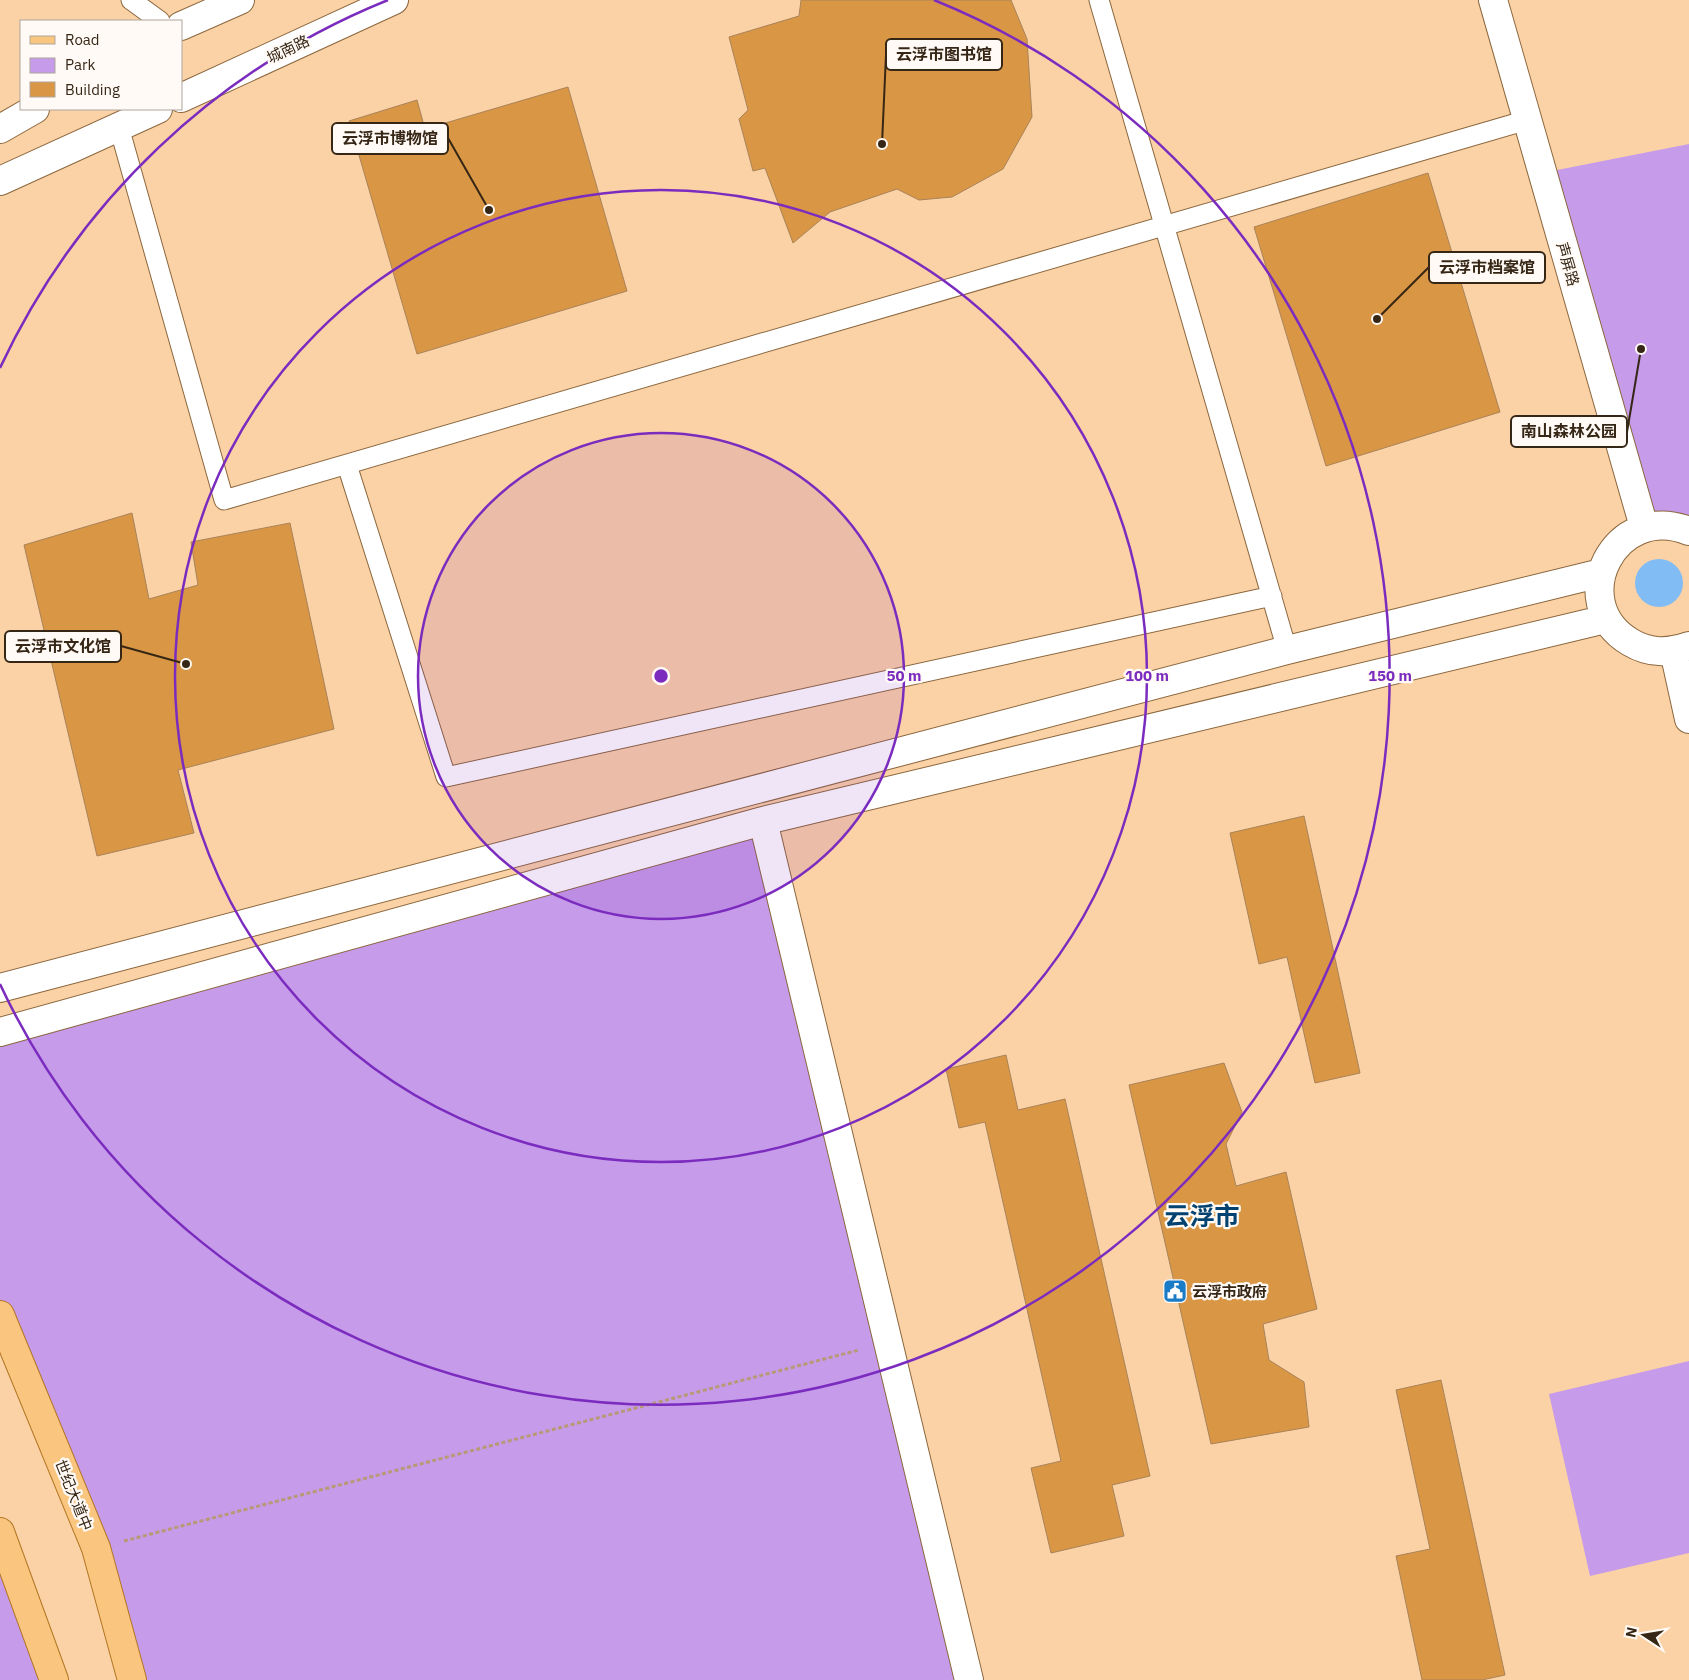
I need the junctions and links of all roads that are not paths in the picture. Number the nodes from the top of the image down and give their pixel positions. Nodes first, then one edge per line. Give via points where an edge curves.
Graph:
1 (131, 0) edge
2 (240, 0) edge
3 (394, 0) edge
4 (1099, 0) edge
5 (1493, 0) edge
6 (159, 20) edge
7 (182, 26) edge
8 (182, 98) edge
9 (33, 110) edge
10 (156, 110) edge
11 (1527, 120) junction
12 (119, 127) junction
13 (0, 129) edge
14 (0, 181) edge
15 (1164, 226) junction
16 (347, 465) junction
17 (1644, 527) junction
18 (1689, 531) edge
19 (1601, 573) junction
20 (1272, 596) junction
21 (1606, 619) junction
22 (1681, 648) edge
23 (1287, 650) junction
24 (1689, 719) edge
25 (763, 821) junction
26 (0, 988) edge
27 (0, 1032) edge
28 (0, 1315) edge
29 (0, 1532) edge
30 (54, 1680) edge
31 (132, 1680) edge
32 (969, 1680) edge

1 - 6 lane
2 - 7 street
3 - 8 street, 城南路
4 - 15 lane
5 - 11 street, 声屏路
9 - 13 street
10 - 12 street
11 - 15 lane
11 - 17 street, 声屏路
12 - 14 street
12 - 16 lane via 224,500
15 - 16 lane
15 - 20 lane
16 - 20 lane via 446,777
17 - 18 street via 1677,526
17 - 19 street via 1624,538 1609,554
19 - 21 street via 1599,595
19 - 23 street
20 - 23 lane
21 - 22 street via 1620,636 1640,648 1662,652
21 - 25 street
22 - 24 street
23 - 26 street
25 - 27 street
25 - 32 street
28 - 31 main road, 世纪大道中 via 96,1548
29 - 30 main road

